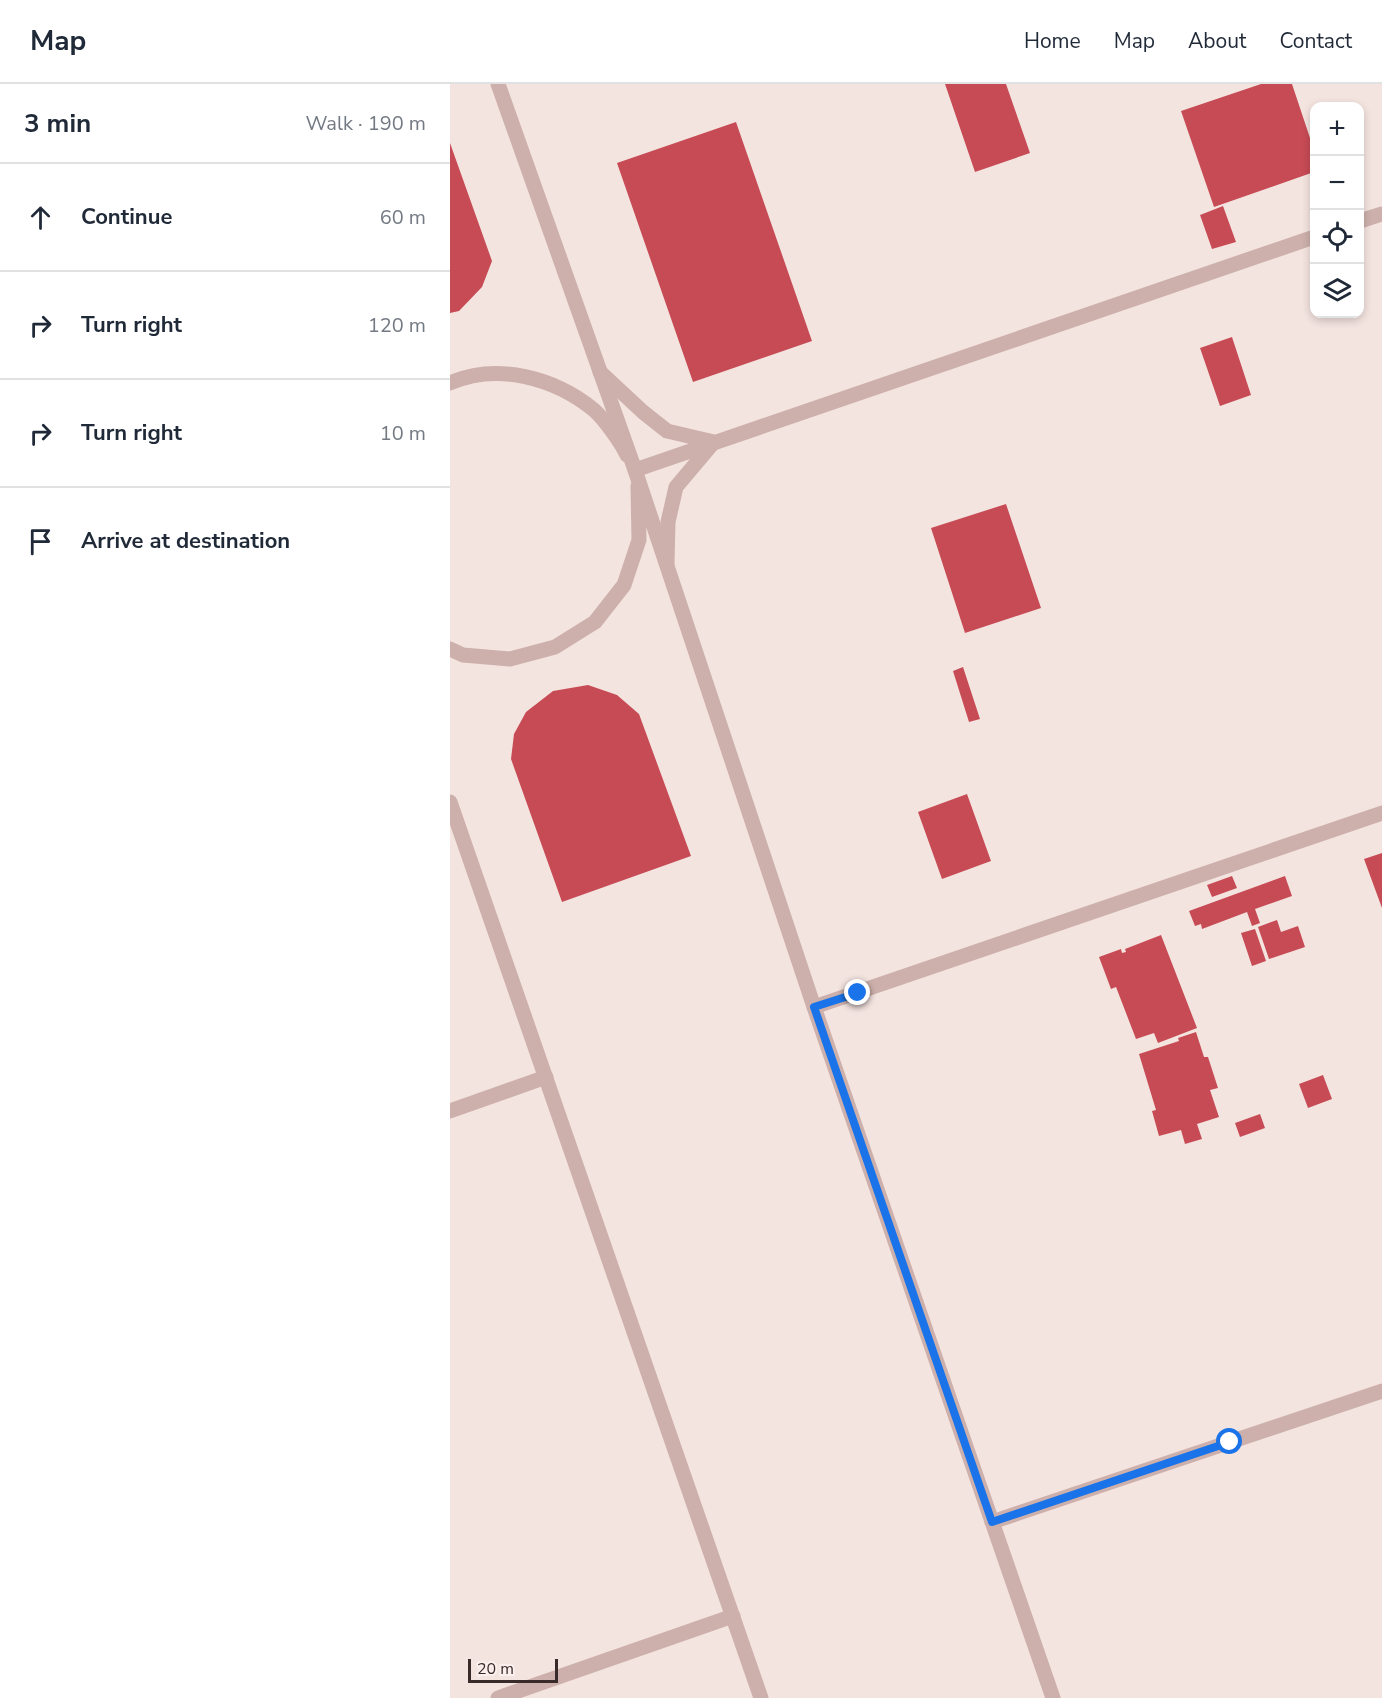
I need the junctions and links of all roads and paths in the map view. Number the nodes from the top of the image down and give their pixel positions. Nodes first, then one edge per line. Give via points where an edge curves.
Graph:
1 (498, 84) edge
2 (1382, 214) edge
3 (1364, 219) edge
4 (1310, 238) edge
5 (600, 372) junction
6 (450, 383) edge
7 (714, 442) junction
8 (635, 470) junction
9 (667, 567) junction
10 (450, 649) edge
11 (450, 802) edge
12 (1382, 813) edge
13 (814, 1007) junction
14 (546, 1077) junction
15 (450, 1111) edge
16 (1382, 1391) edge
17 (992, 1522) junction
18 (733, 1616) junction
19 (498, 1698) edge
20 (761, 1698) edge
21 (1053, 1698) edge

1 - 5 street
2 - 3 street
4 - 7 street
5 - 7 street via 667,430
5 - 8 street
6 - 8 street via 463,377 510,373 555,385 595,411
7 - 8 street
7 - 9 street via 676,487 668,522
8 - 9 street
8 - 10 street via 639,540 624,585 595,622 555,648 510,659 463,655
9 - 13 street
11 - 14 street
12 - 13 street
13 - 17 street
14 - 15 street
14 - 18 street
16 - 17 street
17 - 21 street
18 - 19 street
18 - 20 street

